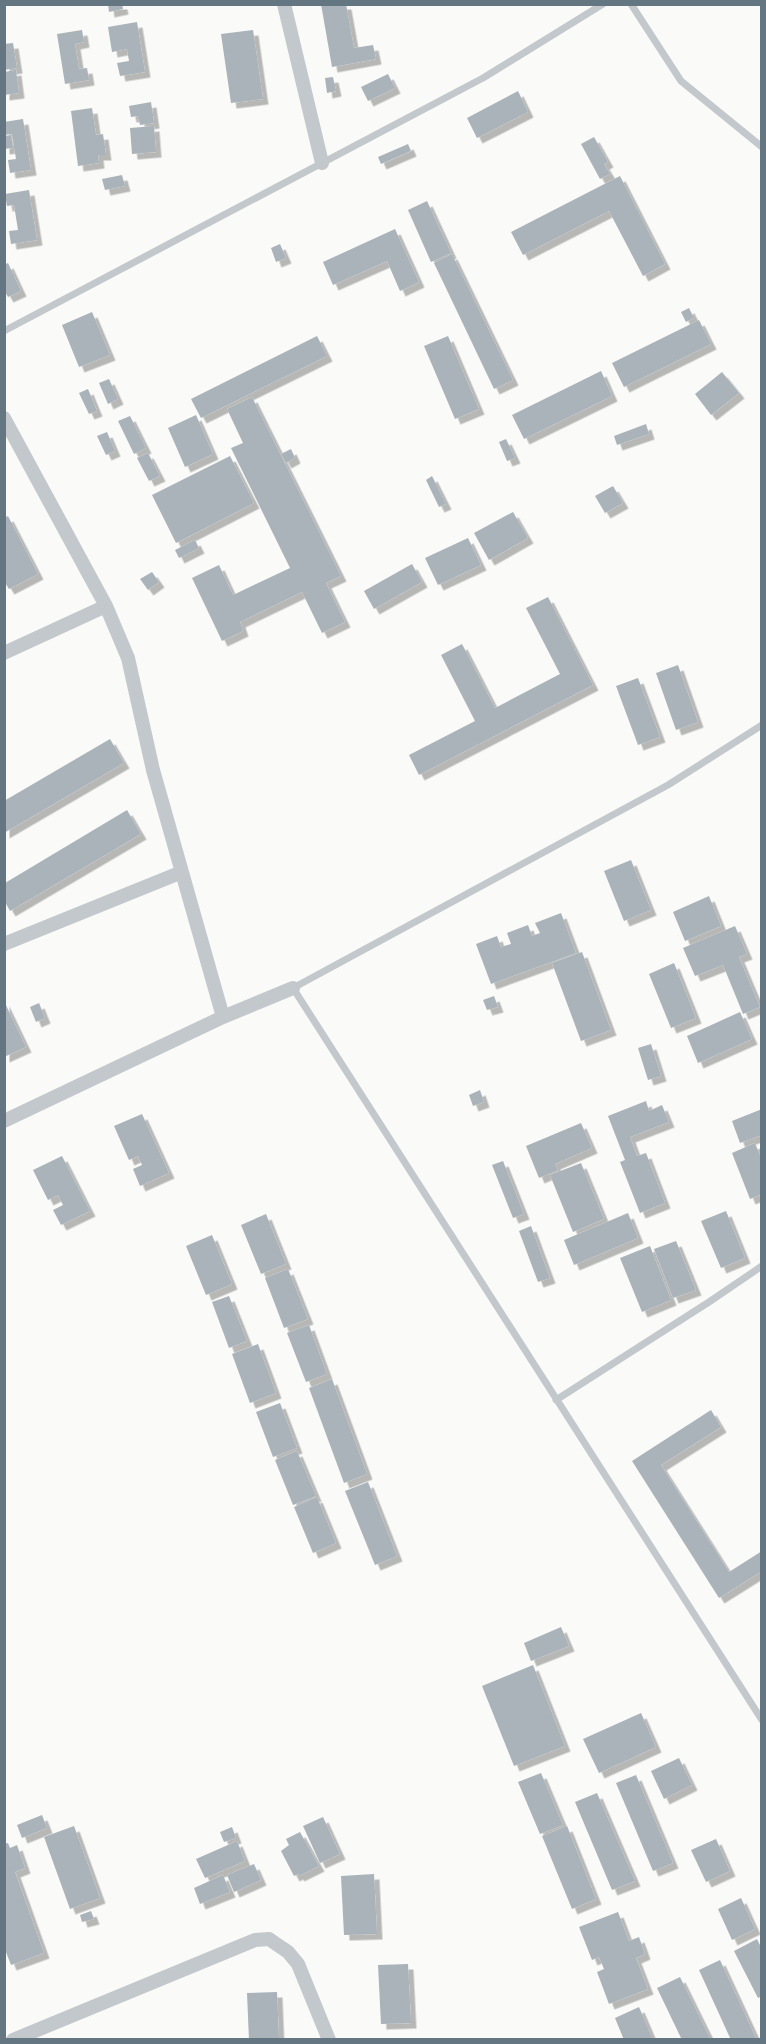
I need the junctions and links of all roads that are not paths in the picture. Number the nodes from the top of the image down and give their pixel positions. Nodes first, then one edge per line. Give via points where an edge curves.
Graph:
1 (284, 4) edge
2 (603, 4) edge
3 (631, 4) edge
4 (762, 147) edge
5 (322, 163) junction
6 (4, 331) edge
7 (4, 418) edge
8 (106, 606) junction
9 (4, 653) edge
10 (762, 725) edge
11 (182, 872) junction
12 (4, 944) edge
13 (293, 988) junction
14 (223, 1017) junction
15 (4, 1121) edge
16 (762, 1266) edge
17 (556, 1400) junction
18 (762, 1720) edge
19 (13, 2040) edge
20 (329, 2040) edge

1 - 5 street
2 - 5 lane via 483,78
3 - 4 lane via 681,81
5 - 6 lane
7 - 8 street
8 - 9 street
8 - 11 street via 128,658 153,770
10 - 13 lane via 668,785
11 - 12 street
11 - 14 street
13 - 14 street
13 - 17 lane
14 - 15 street
16 - 17 lane
17 - 18 lane
19 - 20 street via 255,1940 269,1939 298,1964

